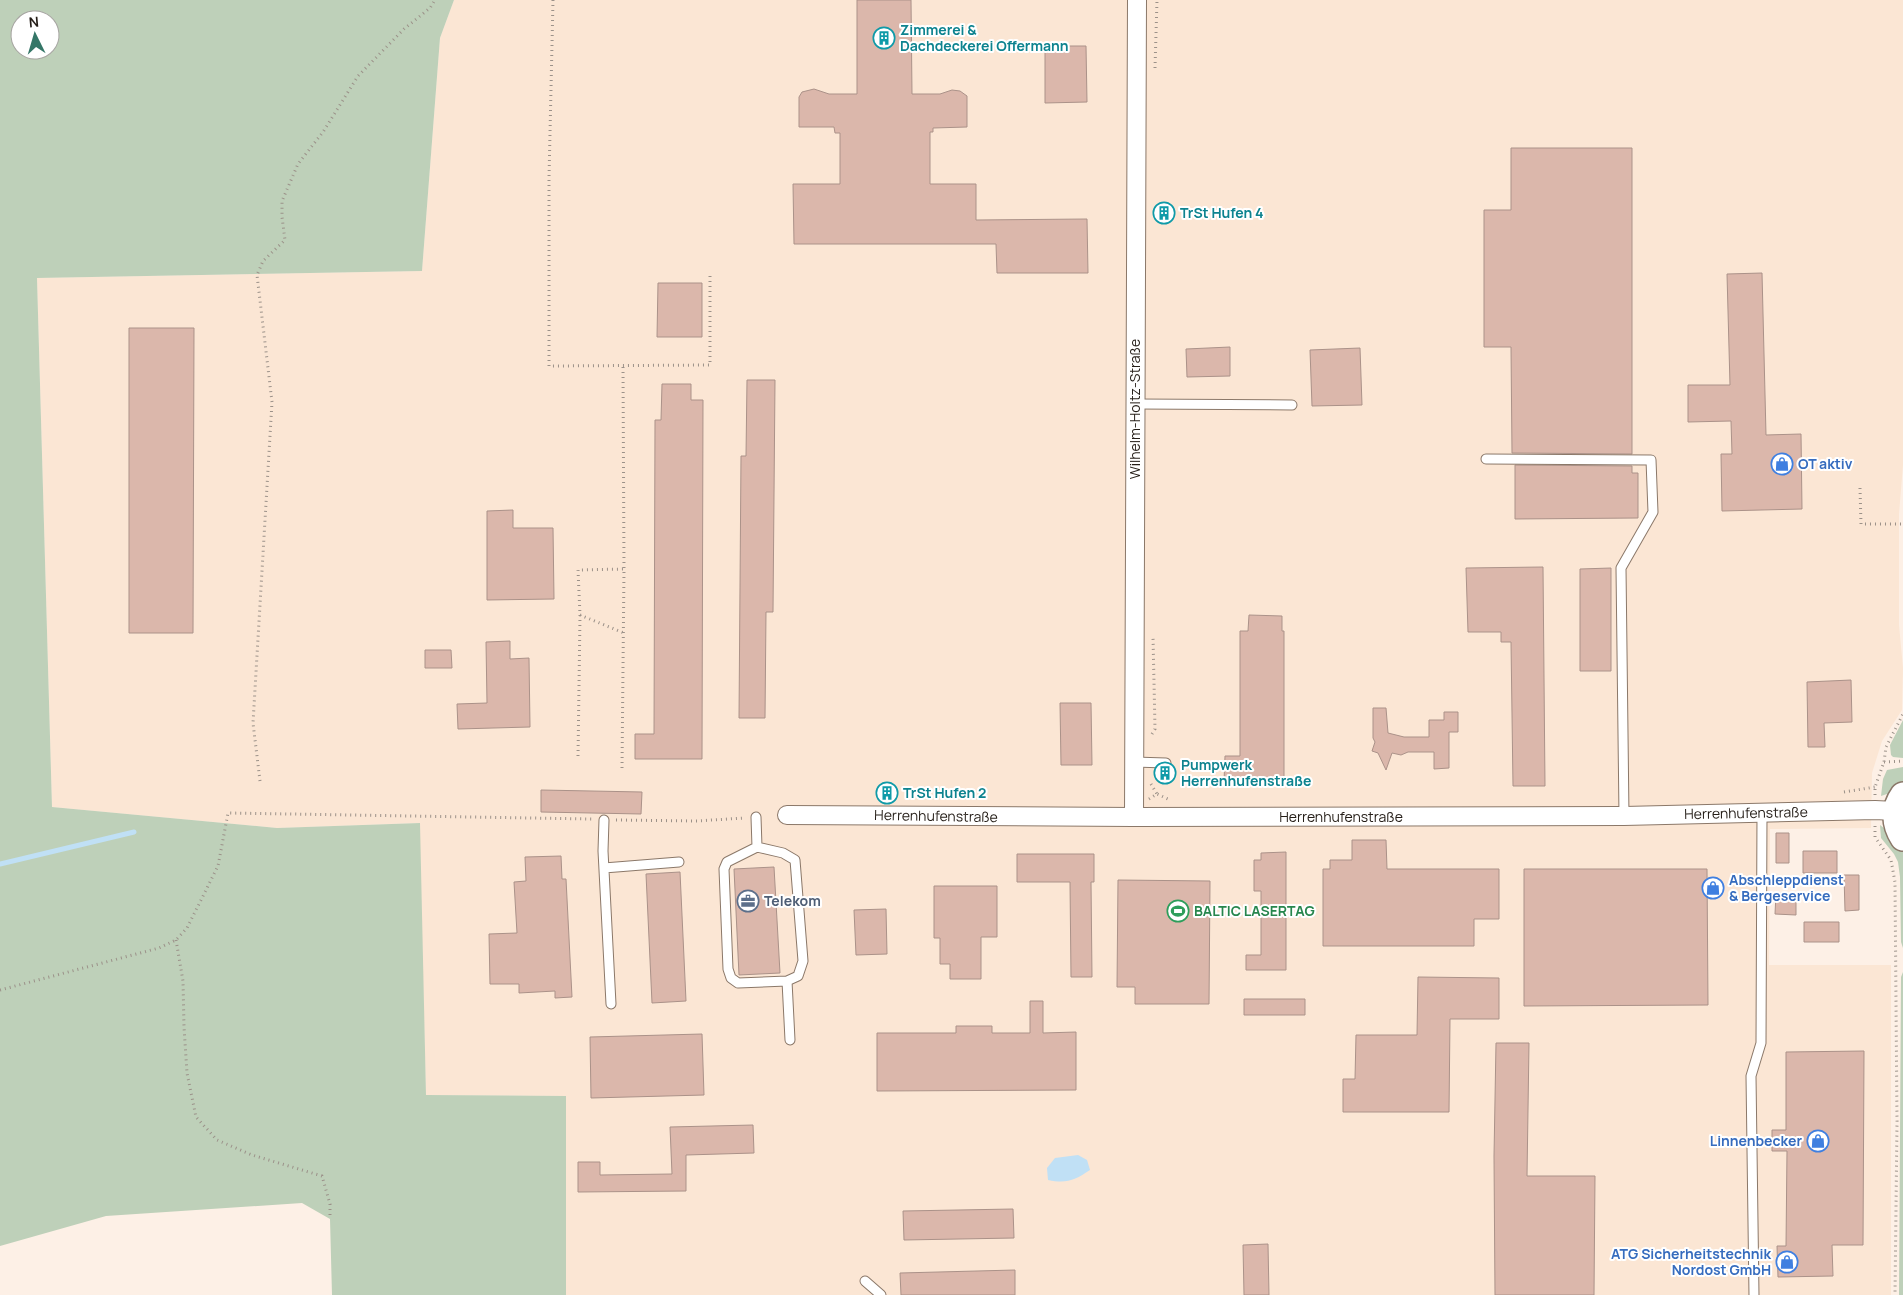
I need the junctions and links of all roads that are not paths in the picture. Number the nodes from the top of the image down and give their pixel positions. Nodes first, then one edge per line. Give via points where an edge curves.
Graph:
1 (1137, 0) edge
2 (1136, 404) junction
3 (1292, 405) dead end
4 (1486, 458) dead end
5 (1134, 762) junction
6 (1166, 763) dead end
7 (1899, 803) edge
8 (1762, 814) junction
9 (787, 815) dead end
10 (1624, 816) junction
11 (756, 817) road end
12 (1134, 818) junction
13 (604, 820) road end
14 (1903, 838) edge
15 (757, 847) junction
16 (679, 862) dead end
17 (604, 868) junction
18 (787, 981) junction
19 (611, 1004) dead end
20 (790, 1040) dead end
21 (866, 1281) dead end
22 (880, 1295) edge
23 (1754, 1295) edge

1 - 2 street, Wilhelm-Holtz-Straße
2 - 3 lane
2 - 5 street, Wilhelm-Holtz-Straße
4 - 10 lane via 1651,460 1653,512 1622,568
5 - 6 lane
5 - 12 street, Wilhelm-Holtz-Straße
7 - 8 street, Herrenhufenstraße via 1875,810
7 - 14 main road via 1898,830
8 - 10 street, Herrenhufenstraße
8 - 23 lane via 1761,1043 1751,1076
9 - 12 street, Herrenhufenstraße
10 - 12 street, Herrenhufenstraße
11 - 15 lane
13 - 17 lane
15 - 18 lane via 783,853 795,860 803,961 798,976
15 - 18 lane via 727,862 724,869 728,969 731,978 738,982
16 - 17 lane
17 - 19 lane
18 - 20 lane
21 - 22 lane

